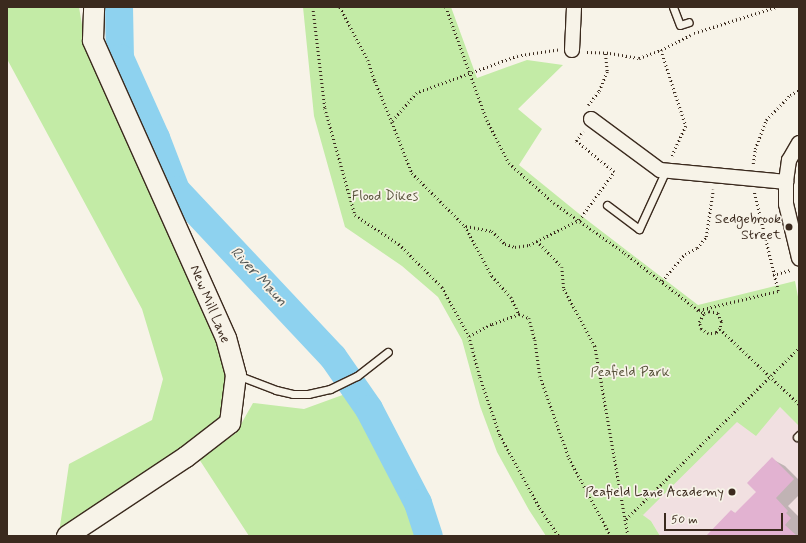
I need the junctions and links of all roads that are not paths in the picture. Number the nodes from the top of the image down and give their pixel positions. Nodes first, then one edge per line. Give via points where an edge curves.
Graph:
1 (94, 7) edge
2 (574, 7) edge
3 (673, 7) edge
4 (689, 22) dead end
5 (572, 50) road end
6 (589, 113) road end
7 (799, 143) edge
8 (666, 170) junction
9 (786, 182) junction
10 (607, 205) dead end
11 (796, 264) edge
12 (388, 352) dead end
13 (236, 375) junction
14 (67, 536) edge

1 - 13 street, New Mill Lane via 93,40 226,338
2 - 5 street
3 - 4 lane via 680,25
6 - 8 street via 660,170
7 - 9 street via 790,160
8 - 9 street
8 - 10 lane via 639,228
9 - 11 street via 786,204
12 - 13 lane via 357,376 330,389 308,394 276,390
13 - 14 street, New Mill Lane via 230,423 186,456

